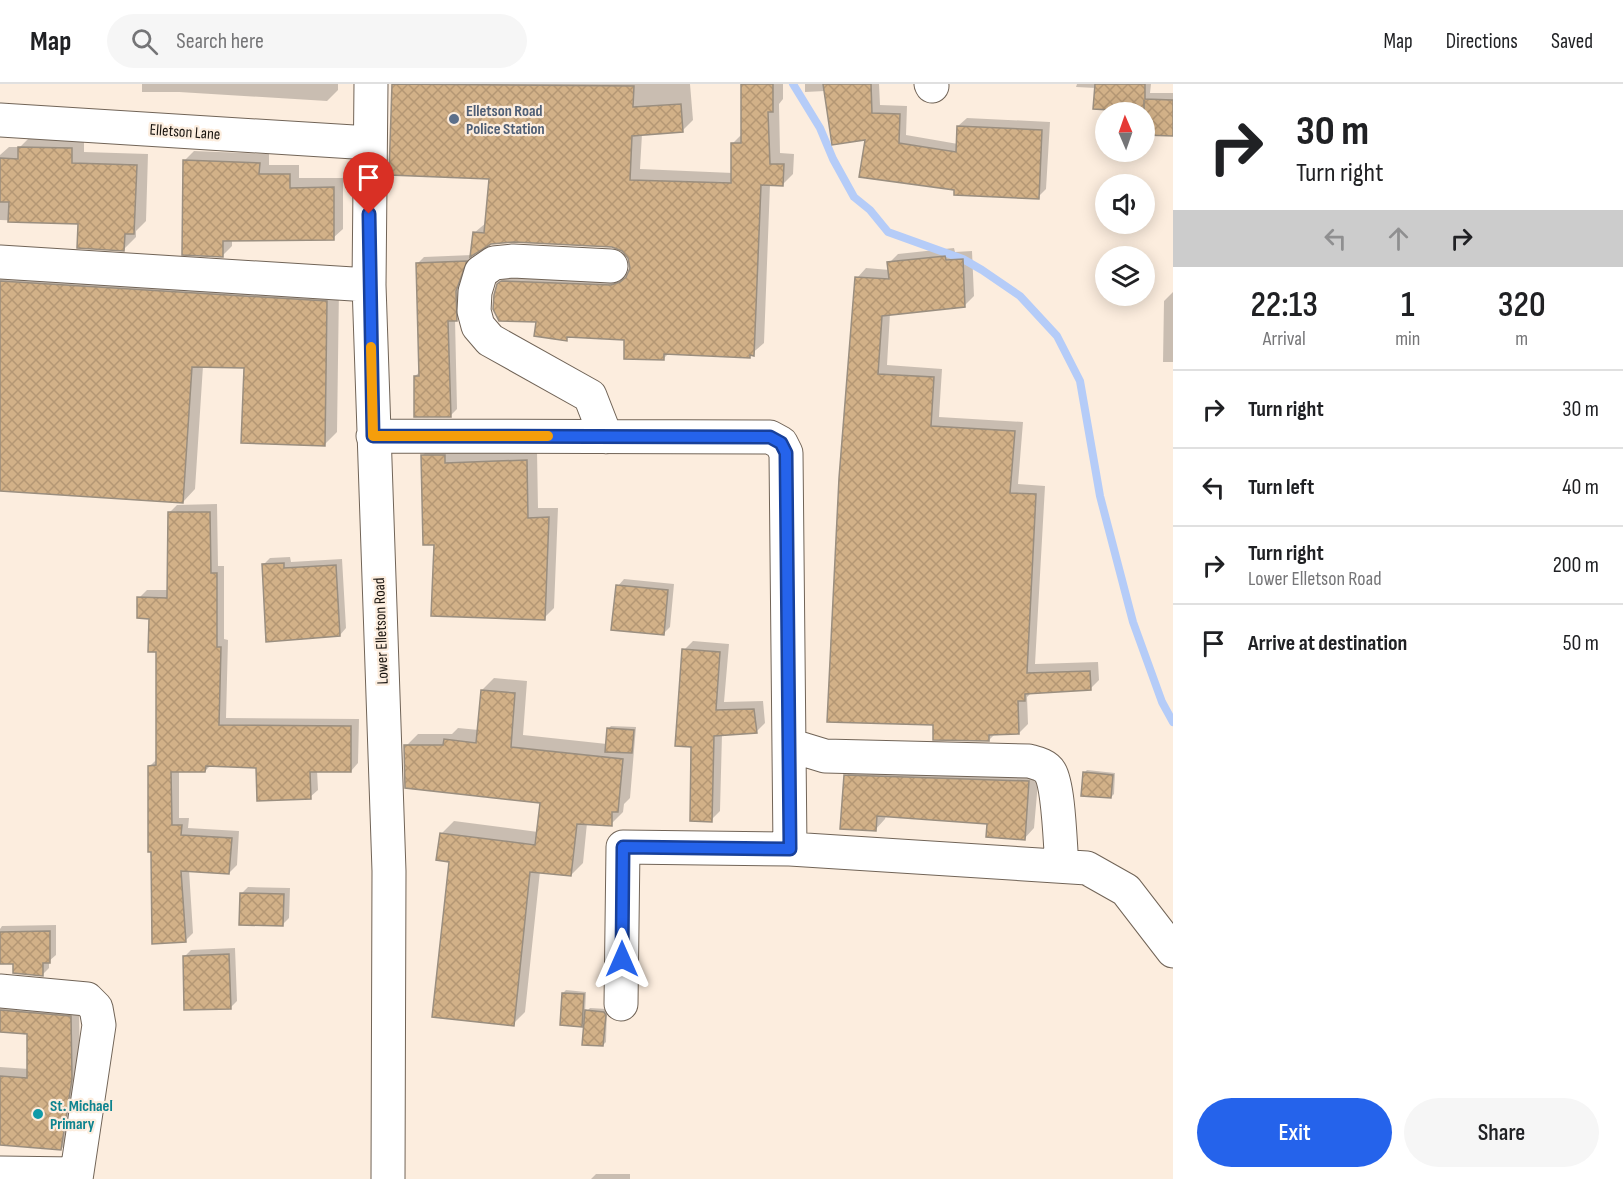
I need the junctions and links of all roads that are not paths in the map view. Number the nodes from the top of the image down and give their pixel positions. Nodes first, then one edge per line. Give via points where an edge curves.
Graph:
1 (371, 84) edge
2 (0, 120) edge
3 (370, 143) junction
4 (0, 262) edge
5 (611, 266) dead end
6 (369, 285) junction
7 (373, 436) junction
8 (606, 436) junction
9 (789, 745) junction
10 (790, 849) junction
11 (1062, 865) junction
12 (1173, 951) edge
13 (0, 991) edge
14 (621, 1004) dead end
15 (0, 1173) edge
16 (76, 1177) edge
17 (388, 1179) edge

1 - 3 street, Lower Elletson Road
2 - 3 street, Elletson Lane
3 - 6 street, Lower Elletson Road
4 - 6 street
5 - 8 street via 494,263 482,272 474,311 478,326 490,340 590,396
6 - 7 street, Lower Elletson Road
7 - 8 street
7 - 17 street, Lower Elletson Road via 389,871
8 - 9 street via 770,437 781,443 786,453
9 - 10 street
9 - 11 street via 825,756 1029,761 1041,765 1049,771 1054,787
10 - 11 street
10 - 14 street via 623,847
11 - 12 street via 1088,868 1126,890
13 - 16 street via 87,999 96,1008 99,1024
15 - 16 street

